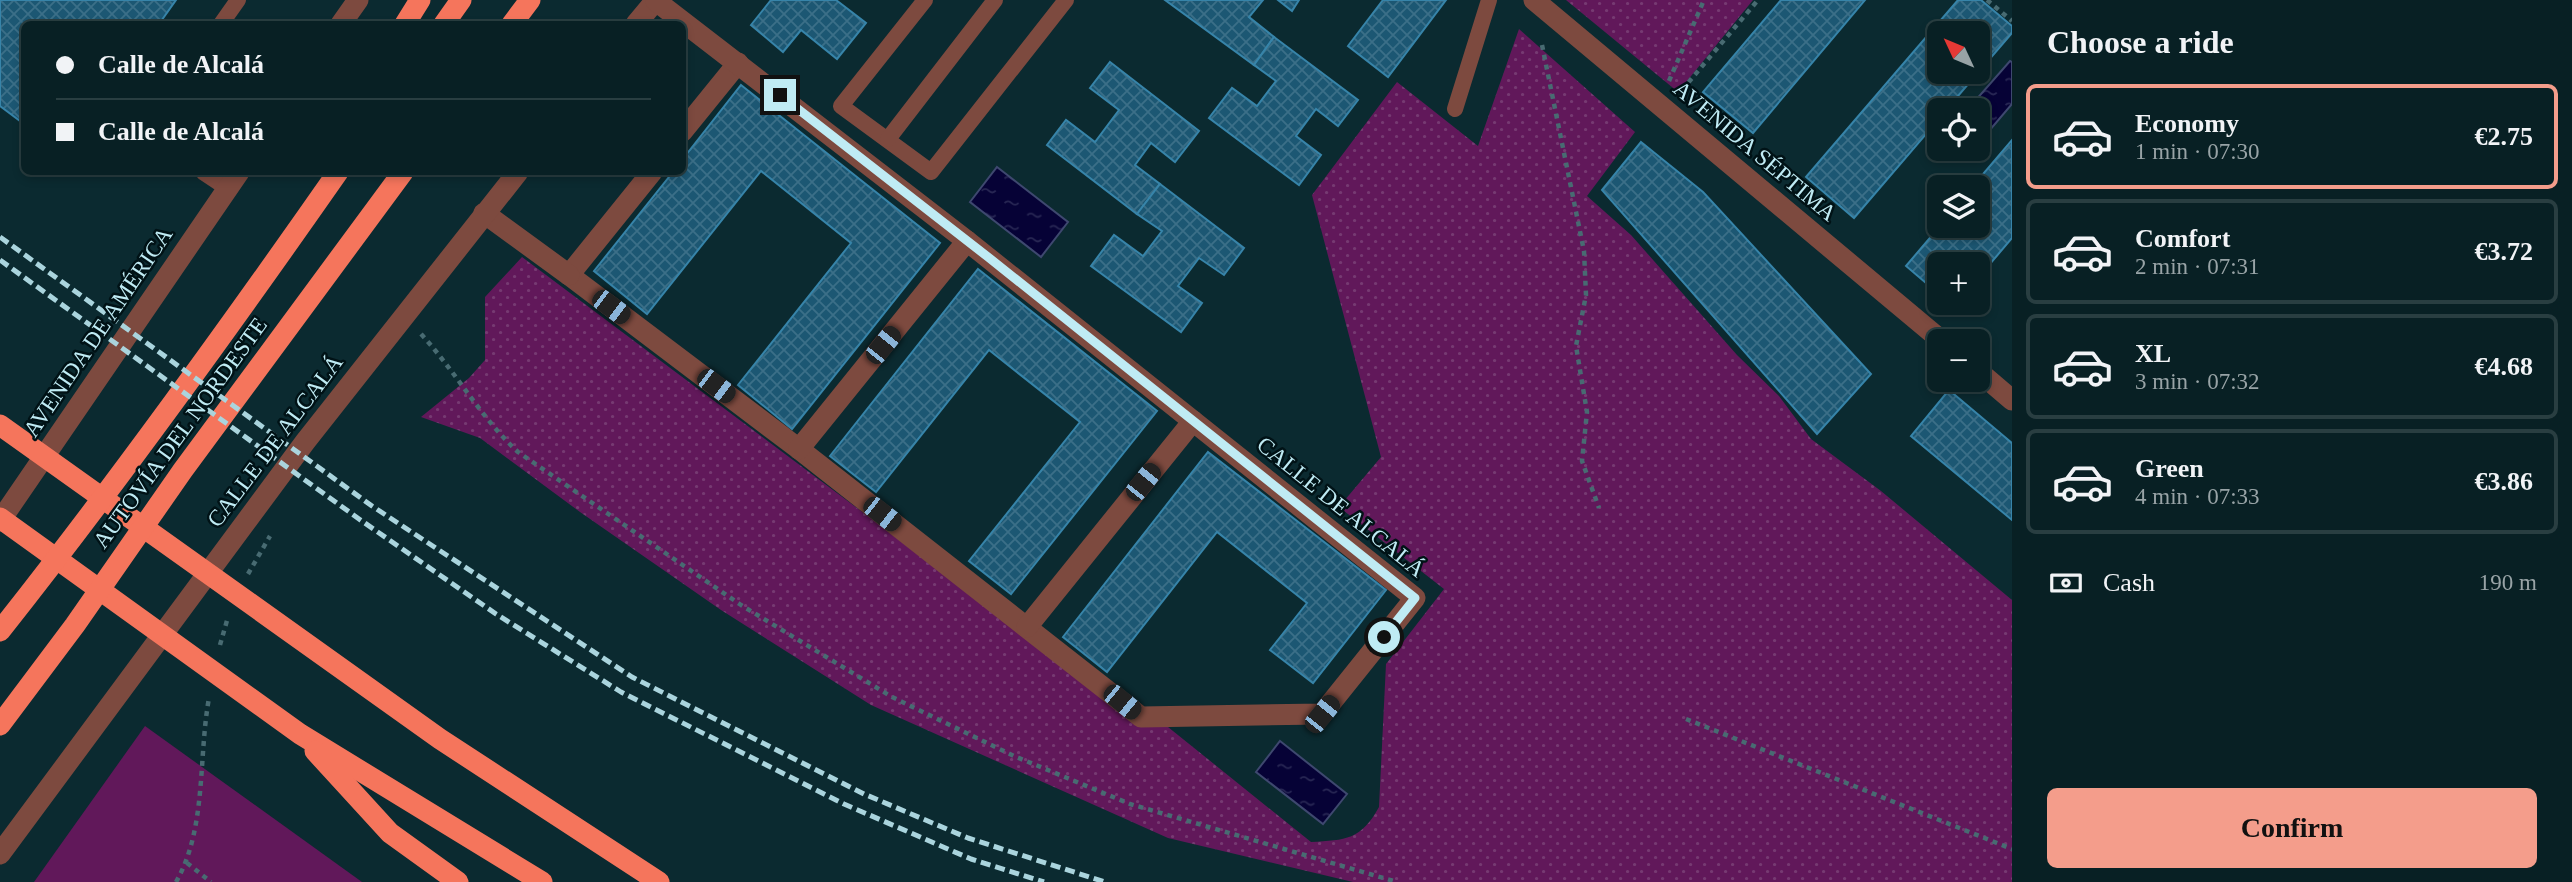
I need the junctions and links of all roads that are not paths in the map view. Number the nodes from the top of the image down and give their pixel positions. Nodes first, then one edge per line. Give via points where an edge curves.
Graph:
1 (238, 0) edge
2 (358, 0) edge
3 (420, 0) edge
4 (461, 0) edge
5 (530, 0) edge
6 (656, 0) edge
7 (925, 0) edge
8 (995, 0) edge
9 (1066, 0) edge
10 (1489, 0) edge
11 (1534, 0) edge
12 (222, 21) edge
13 (343, 21) edge
14 (407, 21) edge
15 (446, 21) edge
16 (514, 21) edge
17 (638, 21) edge
18 (684, 21) edge
19 (686, 23) edge
20 (738, 62) junction
21 (1455, 109) dead end
22 (686, 127) edge
23 (888, 139) junction
24 (214, 175) edge
25 (336, 175) edge
26 (401, 175) edge
27 (516, 175) edge
28 (650, 175) edge
29 (233, 180) edge
30 (484, 213) junction
31 (967, 241) junction
32 (569, 275) junction
33 (1928, 329) edge
34 (1990, 381) edge
35 (2012, 400) edge
36 (1193, 421) junction
37 (0, 425) edge
38 (799, 449) junction
39 (0, 520) edge
40 (1027, 627) junction
41 (0, 631) edge
42 (111, 702) junction
43 (0, 725) edge
44 (300, 734) junction
45 (0, 838) edge
46 (0, 854) edge
47 (458, 882) edge
48 (542, 882) edge
49 (659, 882) edge

1 - 12 lane
2 - 13 street
3 - 14 highway
4 - 15 highway
5 - 16 highway
6 - 17 street, CALLE DE ALCALÁ
6 - 18 street, CALLE DE ALCALÁ
7 - 23 lane via 841,106
8 - 23 lane
9 - 23 lane via 932,172
10 - 21 lane
11 - 33 street, AVENIDA SÉPTIMA
19 - 20 street, CALLE DE ALCALÁ
20 - 22 street
20 - 31 street, CALLE DE ALCALÁ
24 - 29 lane
25 - 41 highway, AUTOVÍA DEL NORDESTE via 202,365
26 - 43 highway, AUTOVÍA DEL NORDESTE
27 - 30 street, CALLE DE ALCALÁ
28 - 32 street
29 - 39 street, AVENIDA DE AMÉRICA
30 - 32 street, CALLE DE ALCALÁ
30 - 42 street, CALLE DE ALCALÁ
31 - 36 street, CALLE DE ALCALÁ
31 - 38 street
32 - 38 street, CALLE DE ALCALÁ
34 - 35 street
36 - 40 street
36 - 40 street, CALLE DE ALCALÁ via 1415,598 1322,714 1141,717
37 - 49 highway via 440,738
38 - 40 street, CALLE DE ALCALÁ
39 - 44 highway
42 - 45 street, CALLE DE ALCALÁ
42 - 46 street, CALLE DE ALCALÁ
44 - 47 highway via 390,833
44 - 48 highway

